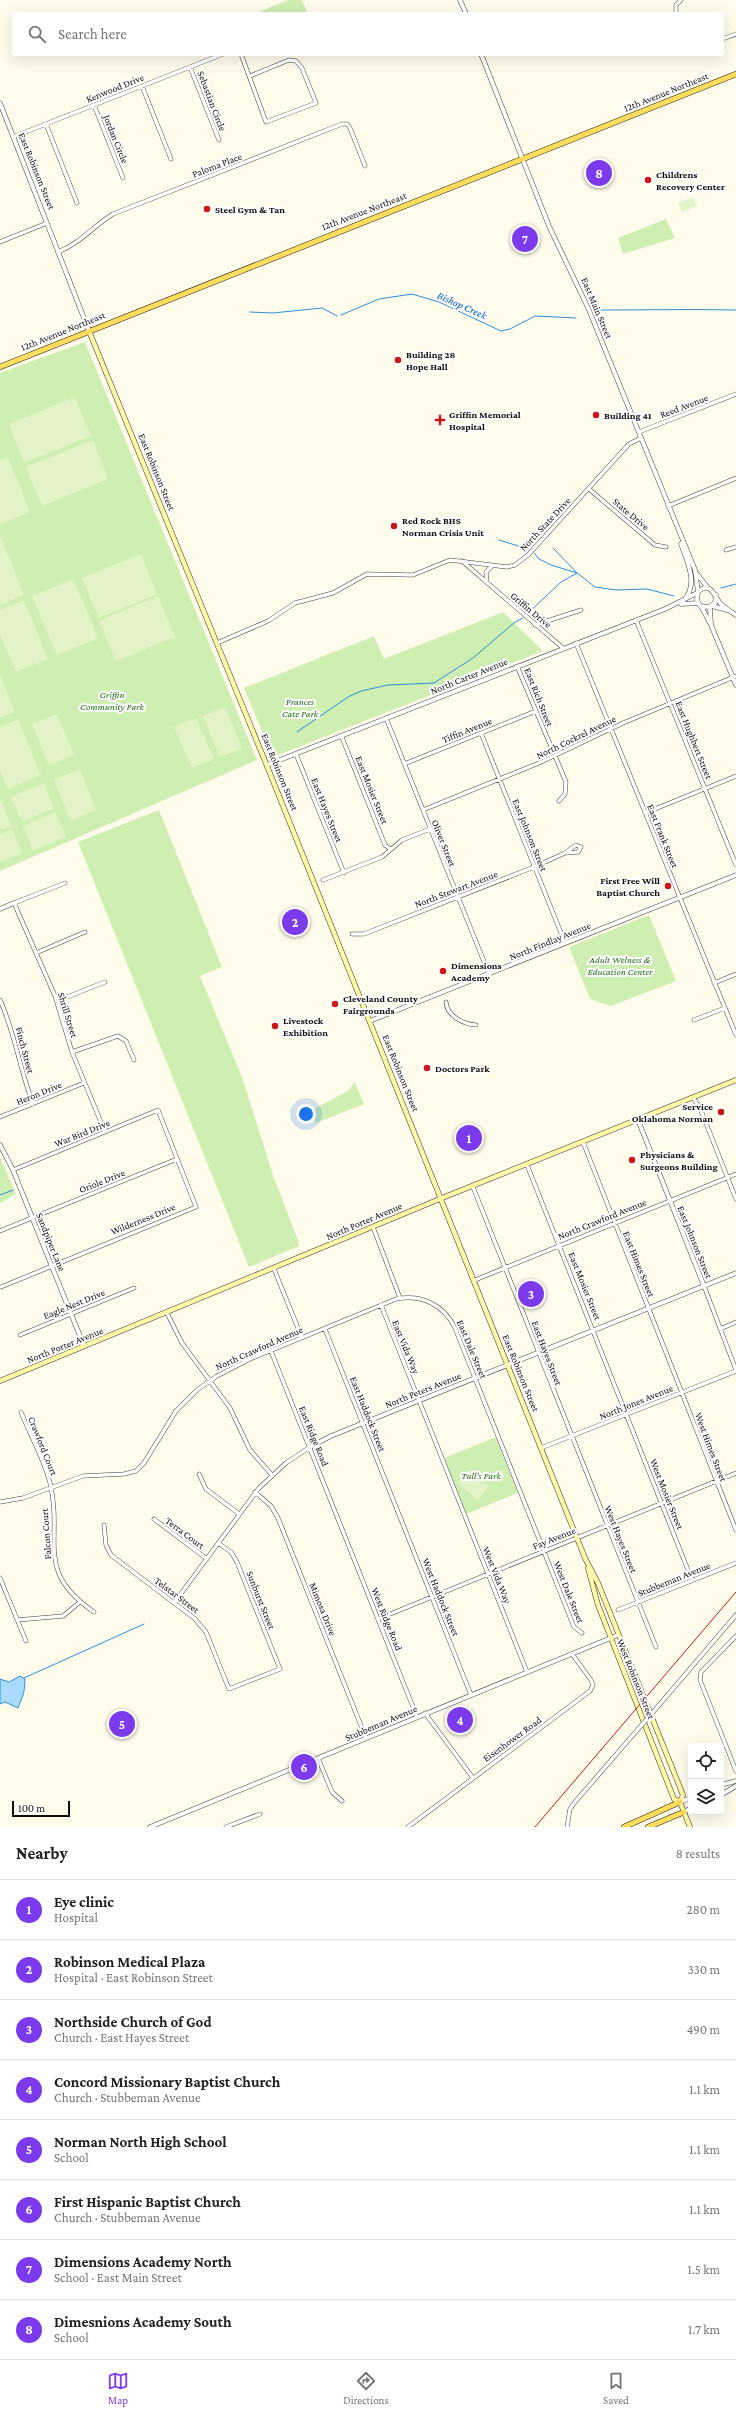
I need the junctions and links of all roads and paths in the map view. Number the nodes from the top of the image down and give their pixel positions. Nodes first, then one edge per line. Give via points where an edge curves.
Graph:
1 (460, 0) edge
2 (681, 0) edge
3 (465, 12) edge
4 (676, 12) edge
5 (736, 34) edge
6 (724, 38) edge
7 (218, 56) edge
8 (242, 56) edge
9 (482, 56) edge
10 (190, 67) junction
11 (736, 74) edge
12 (250, 76) junction
13 (142, 86) junction
14 (0, 103) edge
15 (94, 105) junction
16 (46, 124) junction
17 (14, 137) junction
18 (219, 140) dead end
19 (171, 159) dead end
20 (522, 159) junction
21 (365, 166) dead end
22 (123, 178) dead end
23 (77, 204) dead end
24 (47, 223) junction
25 (0, 242) edge
26 (58, 252) junction
27 (89, 331) junction
28 (0, 367) edge
29 (736, 394) edge
30 (639, 432) junction
31 (641, 438) junction
32 (736, 478) edge
33 (589, 489) junction
34 (668, 506) junction
35 (676, 524) junction
36 (736, 546) edge
37 (666, 547) dead end
38 (726, 550) dead end
39 (461, 560) junction
40 (492, 566) junction
41 (695, 570) junction
42 (488, 585) junction
43 (708, 588) junction
44 (698, 592) junction
45 (716, 595) junction
46 (683, 601) junction
47 (678, 604) junction
48 (699, 605) junction
49 (711, 607) junction
50 (581, 610) dead end
51 (730, 611) junction
52 (736, 615) edge
53 (636, 620) junction
54 (535, 625) junction
55 (712, 625) junction
56 (217, 643) junction
57 (576, 643) junction
58 (563, 648) junction
59 (518, 666) junction
60 (734, 677) edge
61 (736, 686) edge
62 (670, 704) junction
63 (536, 711) junction
64 (386, 718) junction
65 (612, 729) junction
66 (481, 733) junction
67 (341, 735) junction
68 (296, 754) junction
69 (554, 756) junction
70 (404, 764) junction
71 (267, 765) junction
72 (736, 776) edge
73 (498, 780) junction
74 (705, 789) junction
75 (559, 800) dead end
76 (423, 810) junction
77 (645, 812) junction
78 (430, 828) junction
79 (390, 849) junction
80 (565, 853) dead end
81 (736, 865) edge
82 (534, 867) junction
83 (344, 873) junction
84 (736, 875) edge
85 (323, 880) dead end
86 (65, 883) dead end
87 (457, 897) junction
88 (680, 898) junction
89 (14, 903) junction
90 (0, 909) edge
91 (85, 932) dead end
92 (352, 934) dead end
93 (566, 943) junction
94 (36, 953) junction
95 (488, 974) junction
96 (736, 974) edge
97 (105, 982) dead end
98 (714, 983) junction
99 (0, 1000) edge
100 (57, 1001) junction
101 (446, 1002) dead end
102 (725, 1008) junction
103 (694, 1020) dead end
104 (370, 1021) junction
105 (476, 1025) dead end
106 (736, 1035) edge
107 (72, 1052) junction
108 (134, 1060) dead end
109 (736, 1080) edge
110 (84, 1083) junction
111 (693, 1098) junction
112 (33, 1104) junction
113 (158, 1110) joint
114 (0, 1117) edge
115 (638, 1120) junction
116 (105, 1132) junction
117 (583, 1142) junction
118 (0, 1144) edge
119 (177, 1159) junction
120 (527, 1165) junction
121 (13, 1170) junction
122 (736, 1174) edge
123 (727, 1177) junction
124 (473, 1186) junction
125 (442, 1198) junction
126 (736, 1199) edge
127 (670, 1200) junction
128 (33, 1217) junction
129 (614, 1223) junction
130 (373, 1227) junction
131 (0, 1231) edge
132 (560, 1245) junction
133 (52, 1266) junction
134 (505, 1267) junction
135 (274, 1269) junction
136 (736, 1273) edge
137 (475, 1280) junction
138 (704, 1286) junction
139 (1, 1287) edge
140 (134, 1288) dead end
141 (400, 1298) junction
142 (381, 1305) junction
143 (648, 1308) junction
144 (167, 1313) junction
145 (72, 1314) junction
146 (736, 1322) edge
147 (325, 1329) junction
148 (720, 1329) junction
149 (594, 1330) junction
150 (20, 1335) dead end
151 (302, 1338) junction
152 (84, 1346) junction
153 (271, 1351) junction
154 (538, 1352) junction
155 (508, 1363) junction
156 (736, 1370) edge
157 (475, 1377) junction
158 (211, 1380) junction
159 (0, 1381) edge
160 (682, 1392) junction
161 (419, 1400) junction
162 (20, 1412) dead end
163 (626, 1414) junction
164 (363, 1423) junction
165 (571, 1436) junction
166 (310, 1447) junction
167 (541, 1448) junction
168 (510, 1465) joint
169 (736, 1473) edge
170 (199, 1474) dead end
171 (272, 1475) junction
172 (716, 1481) junction
173 (452, 1484) joint
174 (50, 1487) junction
175 (255, 1492) junction
176 (0, 1502) edge
177 (662, 1504) junction
178 (396, 1506) joint
179 (240, 1514) junction
180 (154, 1519) dead end
181 (104, 1525) dead end
182 (607, 1526) junction
183 (342, 1527) joint
184 (736, 1530) edge
185 (577, 1537) junction
186 (218, 1543) junction
187 (544, 1551) junction
188 (585, 1558) junction
189 (207, 1559) junction
190 (736, 1563) edge
191 (488, 1574) junction
192 (0, 1578) edge
193 (692, 1580) junction
194 (432, 1597) junction
195 (80, 1602) junction
196 (638, 1602) junction
197 (174, 1603) junction
198 (618, 1610) dead end
199 (94, 1612) dead end
200 (736, 1615) edge
201 (378, 1619) junction
202 (17, 1620) junction
203 (582, 1633) dead end
204 (618, 1635) junction
205 (736, 1636) edge
206 (611, 1638) junction
207 (26, 1641) dead end
208 (656, 1647) dead end
209 (572, 1654) junction
210 (527, 1672) junction
211 (229, 1689) joint
212 (471, 1695) junction
213 (425, 1713) junction
214 (417, 1717) junction
215 (366, 1738) junction
216 (318, 1758) junction
217 (736, 1771) edge
218 (473, 1778) junction
219 (736, 1781) edge
220 (724, 1784) edge
221 (736, 1786) edge
222 (724, 1793) edge
223 (688, 1799) edge
224 (342, 1801) dead end
225 (680, 1802) junction
226 (688, 1810) edge
227 (684, 1812) junction
228 (260, 1814) dead end
229 (150, 1827) edge
230 (227, 1827) edge
231 (408, 1827) edge
232 (567, 1827) edge
233 (624, 1827) edge
234 (648, 1827) edge
235 (690, 1827) edge

1 - 3 street
2 - 4 street via 676,5
5 - 6 street
7 - 10 street, Kenwood Drive
8 - 12 street
9 - 20 street, East Main Street
10 - 13 street, Kenwood Drive
10 - 18 street, Sebastian Circle
11 - 20 main road, 12th Avenue Northeast
12 - 12 street via 266,122 316,102 302,68 296,61 289,60
13 - 15 street, Kenwood Drive
13 - 19 street
14 - 17 street, East Robinson Street
15 - 16 street, Kenwood Drive
15 - 22 street, Jordan Circle
16 - 17 street, Kenwood Drive
16 - 23 street
17 - 24 street, East Robinson Street
20 - 27 main road, 12th Avenue Northeast
20 - 30 street, East Main Street via 589,310
21 - 26 street, Paloma Place via 350,128 347,124 342,124 113,214 79,243
24 - 25 street
24 - 26 street, East Robinson Street
26 - 27 street, East Robinson Street
27 - 28 main road, 12th Avenue Northeast
27 - 56 main road, East Robinson Street
29 - 30 street, Reed Avenue
30 - 31 street, East Main Street
31 - 33 street, North State Drive via 629,444
31 - 34 street, East Main Street
32 - 34 street
33 - 37 street, State Drive via 655,545
33 - 40 street, North State Drive via 520,562 512,566
34 - 35 street, East Main Street
35 - 41 street, East Main Street
35 - 46 street via 692,579 690,592
36 - 38 street
39 - 40 street, North State Drive
39 - 42 street, Griffin Drive
39 - 56 street, North State Drive via 443,562 413,575 378,572 362,575 333,593 295,602 268,621
40 - 42 street via 486,572
41 - 43 street, East Main Street
41 - 44 street, East Main Street
42 - 54 street, Griffin Drive
43 - 44 street
43 - 45 street
44 - 46 street, North Carter Avenue
44 - 48 street
45 - 49 street
45 - 51 street via 721,604
46 - 47 street, North Carter Avenue
47 - 48 street, North Carter Avenue
47 - 53 street, North Carter Avenue
48 - 49 street
48 - 55 street
49 - 51 street
49 - 55 street
50 - 54 street
51 - 52 street
53 - 57 street, North Carter Avenue
53 - 62 street, East Hughbert Street
54 - 58 street, Griffin Drive
55 - 60 street
56 - 71 main road, East Robinson Street
57 - 58 street, North Carter Avenue
57 - 65 street, East Frank Street
58 - 59 street, North Carter Avenue
59 - 63 street, East Rich Street
59 - 64 street, North Carter Avenue
60 - 61 street
60 - 62 street, North Cockrel Avenue
62 - 65 street, North Cockrel Avenue
62 - 74 street, East Hughbert Street
63 - 66 street, Tiffin Avenue
63 - 69 street, East Rich Street
64 - 67 street, North Carter Avenue
64 - 70 street, Oliver Street
65 - 69 street, North Cockrel Avenue
65 - 77 street, East Frank Street
66 - 70 street, Tiffin Avenue
66 - 73 street, East Johnson Street
67 - 68 street, North Carter Avenue
67 - 79 street, East Mosier Street via 385,845
68 - 71 street, North Carter Avenue
68 - 83 street, East Hayes Street
69 - 73 street, North Cockrel Avenue
69 - 75 street, East Rich Street via 566,784 565,794
70 - 76 street, Oliver Street
71 - 104 main road, East Robinson Street
72 - 74 street
73 - 76 street, North Cockrel Avenue
73 - 82 street, East Johnson Street
74 - 77 street
74 - 81 street, East Hughbert Street
76 - 78 street, Oliver Street
77 - 88 street, East Frank Street
78 - 79 street via 402,840
78 - 87 street, Oliver Street
79 - 83 street via 382,857
80 - 82 street, North Stewart Avenue
82 - 87 street, North Stewart Avenue
82 - 93 street, East Johnson Street
83 - 85 street
84 - 88 street, North Findlay Avenue
86 - 89 street
87 - 92 street, North Stewart Avenue via 364,934
87 - 95 street, Oliver Street
88 - 93 street, North Findlay Avenue
88 - 98 street, East Frank Street
89 - 90 street
89 - 94 street, Shrill Street
91 - 94 street
93 - 95 street, North Findlay Avenue
94 - 100 street, Shrill Street
95 - 104 street, North Findlay Avenue
96 - 98 street
97 - 100 street
98 - 102 street, East Frank Street
99 - 112 street, Finch Street via 12,1030 23,1077
100 - 107 street, Shrill Street
101 - 105 street via 449,1012 455,1018
102 - 103 street
102 - 106 street, East Frank Street
104 - 125 main road, East Robinson Street
107 - 108 street via 118,1036 126,1041
107 - 110 street, Shrill Street
109 - 111 main road, North Porter Avenue
110 - 112 street, Heron Drive
110 - 116 street, Shrill Street
111 - 115 main road, North Porter Avenue
111 - 123 street via 700,1108
112 - 114 street, Heron Drive
113 - 116 street, War Bird Drive
113 - 119 street, Wilderness Drive
115 - 117 main road, North Porter Avenue
115 - 127 street, East Johnson Street
116 - 121 street, War Bird Drive
117 - 120 main road, North Porter Avenue
117 - 129 street, East Himes Street
118 - 121 street, Sandpiper Lane
119 - 128 street, Oriole Drive
119 - 133 street, Wilderness Drive via 196,1207
120 - 124 main road, North Porter Avenue
120 - 132 street, East Mosier Street
121 - 128 street, Sandpiper Lane
122 - 123 street, North Crawford Avenue
123 - 126 street
123 - 127 street, North Crawford Avenue
124 - 125 main road, North Porter Avenue
124 - 134 street, East Hayes Street
125 - 130 main road, North Porter Avenue
125 - 137 main road, East Robinson Street
127 - 129 street, North Crawford Avenue
127 - 138 street, East Johnson Street
128 - 131 street, Oriole Drive
128 - 133 street, Sandpiper Lane
129 - 132 street, North Crawford Avenue
129 - 143 street, East Himes Street
130 - 135 main road, North Porter Avenue
130 - 141 street
132 - 134 street, North Crawford Avenue
132 - 149 street, East Mosier Street
133 - 139 street, Wilderness Drive
133 - 145 street, Sandpiper Lane
134 - 137 street, North Crawford Avenue
134 - 154 street, East Hayes Street
135 - 144 main road, North Porter Avenue
135 - 151 street
136 - 138 street, North Peters Avenue
137 - 155 main road, East Robinson Street
138 - 143 street, North Peters Avenue
138 - 148 street, East Johnson Street
140 - 145 street, Eagle Nest Drive
141 - 142 street, North Crawford Avenue
141 - 157 street, East Dale Street via 414,1297 428,1301 447,1314
142 - 147 street, North Crawford Avenue
142 - 161 street, East Vida Way
143 - 149 street, North Peters Avenue
143 - 160 street, East Himes Street
144 - 152 main road, North Porter Avenue
144 - 158 street via 179,1338
145 - 150 street, Eagle Nest Drive
145 - 152 street, Sandpiper Lane
146 - 148 street
147 - 151 street, North Crawford Avenue
147 - 164 street, East Haddock Street
148 - 156 street, East Johnson Street
149 - 154 street, North Peters Avenue
149 - 163 street, East Mosier Street
151 - 153 street, North Crawford Avenue
152 - 159 main road, North Porter Avenue
153 - 158 street, North Crawford Avenue via 228,1369
153 - 166 street, East Ridge Road
154 - 155 street, North Peters Avenue
154 - 165 street, East Hayes Street
155 - 157 street, North Peters Avenue
155 - 167 main road, East Robinson Street
156 - 160 street, North Jones Avenue
157 - 161 street, North Peters Avenue
157 - 168 street, East Dale Street
158 - 171 street via 230,1408 250,1450
158 - 174 street, North Crawford Avenue via 176,1411 139,1469 129,1474 83,1476
160 - 163 street, North Jones Avenue
160 - 172 street, West Himes Street
161 - 164 street, North Peters Avenue
161 - 173 street, East Vida Way
162 - 174 street, Crawford Court
163 - 165 street, North Jones Avenue
163 - 177 street, West Mosier Street
164 - 166 street, North Peters Avenue
164 - 178 street, East Haddock Street
165 - 167 street, North Jones Avenue
165 - 182 street, West Hayes Street
166 - 171 street, North Peters Avenue
166 - 183 street, East Ridge Road
167 - 185 main road, West Robinson Street
168 - 187 street, West Dale Street
169 - 172 street, Fay Avenue
170 - 179 street via 206,1489
171 - 175 street, North Peters Avenue
172 - 177 street, Fay Avenue
172 - 184 street, West Himes Street
173 - 191 street, West Vida Way
174 - 176 street, North Crawford Avenue via 23,1498
174 - 195 street, Falcon Court via 57,1566 63,1583
175 - 179 street, North Peters Avenue
175 - 215 street, Mimosa Drive via 271,1506 278,1518
177 - 182 street, Fay Avenue
177 - 193 street, West Mosier Street
178 - 194 street, West Haddock Street
179 - 186 street, North Peters Avenue
180 - 189 street, Terra Court
181 - 197 street, Telstar Street via 106,1545 111,1556
182 - 185 street, Fay Avenue
182 - 196 street, West Hayes Street
183 - 201 street, West Ridge Road
185 - 187 street, Fay Avenue
185 - 188 main road, West Robinson Street
186 - 189 street, North Peters Avenue
186 - 211 street, Sunburst Street via 231,1552 237,1562 280,1669
187 - 191 street, Fay Avenue
187 - 203 street, West Dale Street via 574,1627
188 - 204 main road, West Robinson Street
188 - 206 main road, West Robinson Street
189 - 197 street, North Peters Avenue
190 - 193 street, Stubbeman Avenue
191 - 194 street, Fay Avenue
191 - 210 street, West Vida Way
192 - 202 street
193 - 196 street, Stubbeman Avenue
194 - 201 street, Fay Avenue
194 - 212 street, West Haddock Street
195 - 199 street, Falcon Court
195 - 202 street via 63,1616
196 - 198 street, Stubbeman Avenue
196 - 208 street, West Hayes Street
197 - 211 street, Telstar Street via 204,1629
200 - 232 street, bridge via 575,1802 570,1809
201 - 214 street, West Ridge Road
202 - 207 street
204 - 206 street, Stubbeman Avenue
204 - 225 main road, West Robinson Street via 682,1795
205 - 217 street via 701,1672 700,1680
206 - 209 street, Stubbeman Avenue
206 - 225 main road, West Robinson Street via 674,1799
209 - 210 street, Stubbeman Avenue
209 - 218 street, Eisenhower Road via 594,1685 590,1692
210 - 212 street, Stubbeman Avenue
212 - 213 street, Stubbeman Avenue
213 - 214 street, Stubbeman Avenue
213 - 218 street
214 - 215 street, Stubbeman Avenue
215 - 216 street, Stubbeman Avenue
216 - 224 street via 332,1792
216 - 229 street, Stubbeman Avenue
218 - 231 street, Eisenhower Road
219 - 220 street
221 - 222 street
223 - 225 street
225 - 227 main road, West Robinson Street
225 - 233 main road
226 - 227 street
227 - 234 main road
227 - 235 main road, West Robinson Street
228 - 230 street

